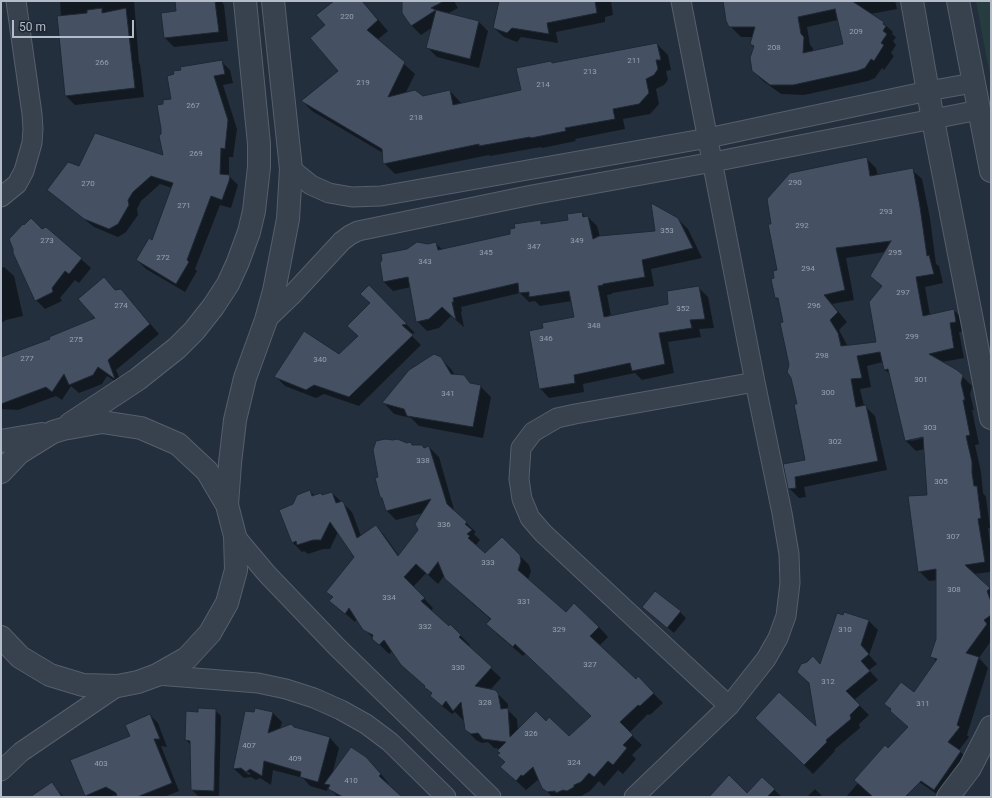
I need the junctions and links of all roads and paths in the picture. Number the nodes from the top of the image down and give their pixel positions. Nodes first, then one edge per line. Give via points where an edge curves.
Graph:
1 (16, 1) edge
2 (245, 1) edge
3 (273, 1) edge
4 (682, 1) edge
5 (912, 1) edge
6 (958, 1) edge
7 (974, 83) junction
8 (928, 91) junction
9 (978, 110) junction
10 (933, 120) junction
11 (708, 138) junction
12 (713, 162) junction
13 (291, 169) junction
14 (527, 170) junction
15 (991, 171) edge
16 (532, 195) junction
17 (1, 197) edge
18 (266, 320) junction
19 (755, 382) junction
20 (991, 418) edge
21 (58, 430) junction
22 (1, 440) edge
23 (1, 472) edge
24 (227, 505) junction
25 (235, 536) junction
26 (1, 637) edge
27 (157, 675) junction
28 (118, 686) junction
29 (729, 706) junction
30 (991, 726) edge
31 (1, 771) edge
32 (446, 797) edge
33 (491, 797) edge
34 (634, 797) edge
35 (948, 797) edge

1 - 17 street via 32,114 32,143 24,171 17,184
2 - 21 street via 259,167 254,211 238,262 228,284 212,307 177,348 138,379
3 - 13 street
4 - 11 street
5 - 8 street
6 - 7 street
7 - 8 street
7 - 9 street
8 - 10 street
8 - 11 street
9 - 10 street
9 - 15 street
10 - 12 street
10 - 20 street
11 - 12 street
11 - 14 street
12 - 16 street
12 - 19 street
13 - 14 street via 311,185 352,198 381,196
13 - 18 street via 287,225 280,266
14 - 16 street
16 - 18 street via 358,231 342,241
18 - 24 street via 245,378 235,420
19 - 29 street via 782,513 789,554 790,583 786,616 778,638 766,659
19 - 29 street via 557,418 533,432 521,448 519,478 522,499 530,518 549,539
21 - 22 street
21 - 23 street via 19,453
21 - 24 street via 102,422 141,428 178,444 207,471
24 - 25 street
25 - 27 street via 236,570 227,603 210,633 187,658
25 - 33 street via 267,574 332,642
26 - 28 street via 20,657 50,675 83,685
27 - 28 street
27 - 32 street via 258,684 314,698 366,724 390,742
28 - 31 street via 21,752
29 - 34 street
30 - 35 street via 970,768

